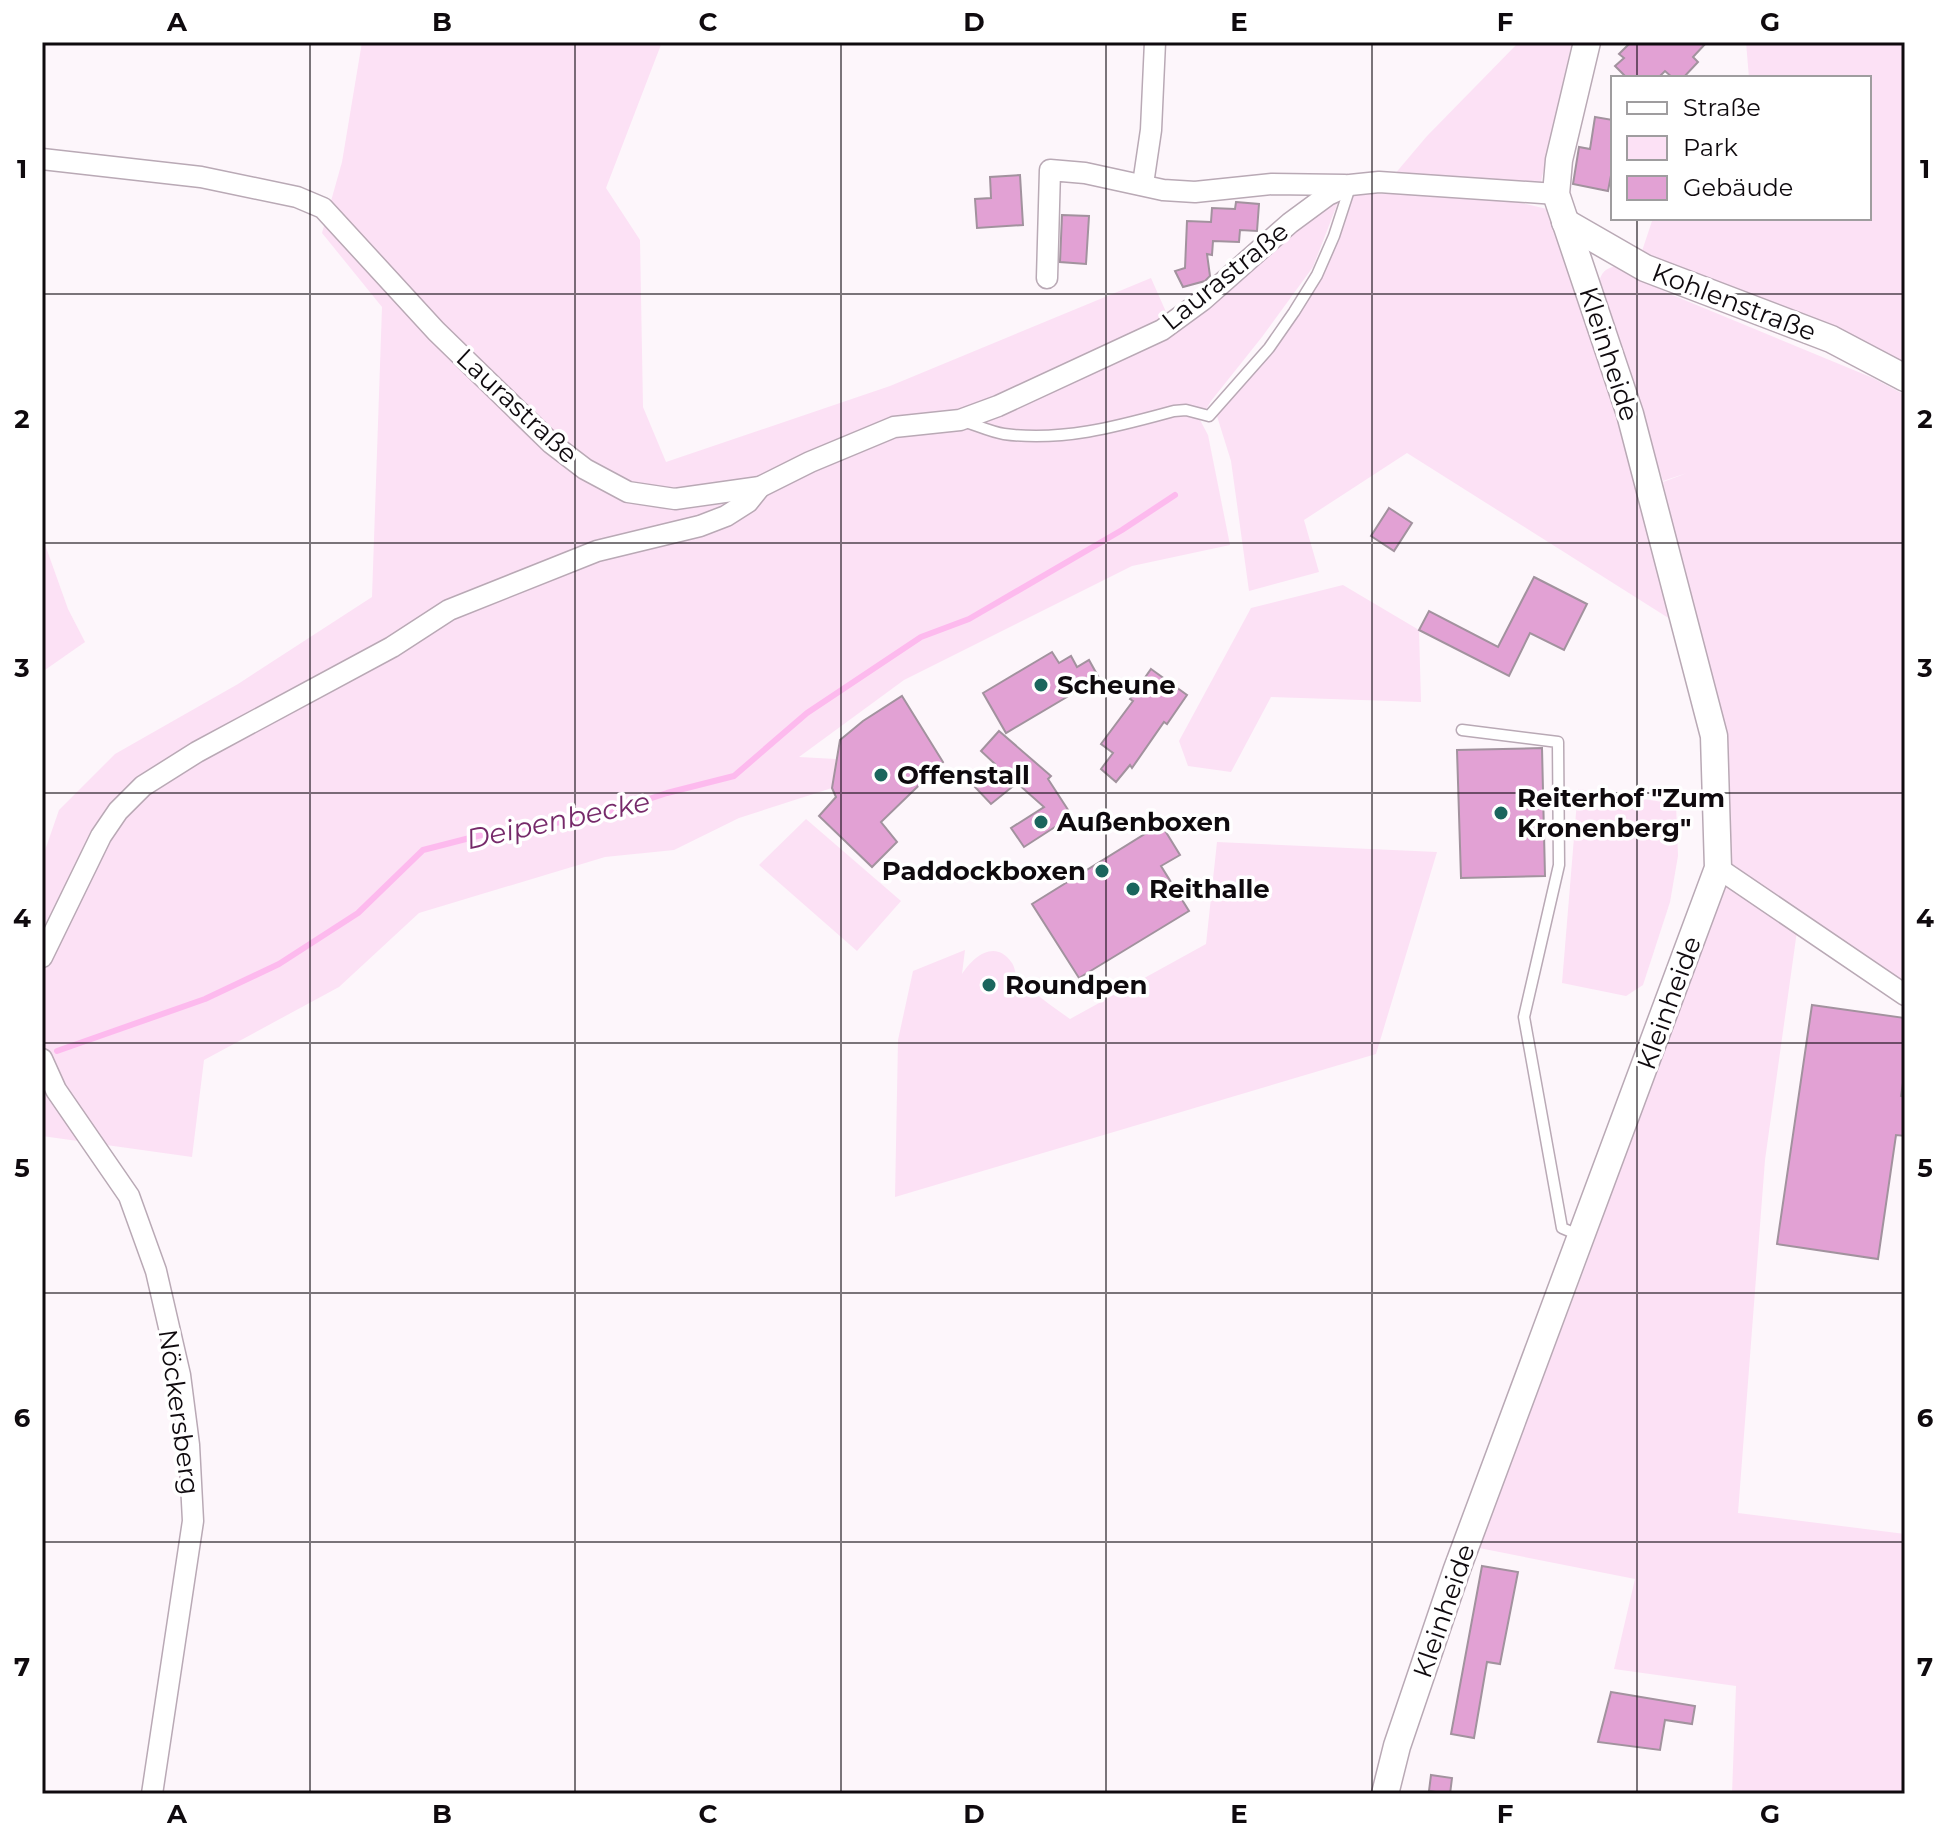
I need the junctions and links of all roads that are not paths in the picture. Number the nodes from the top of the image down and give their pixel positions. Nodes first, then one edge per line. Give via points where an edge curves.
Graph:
1 (1155, 42) edge
2 (1587, 42) edge
3 (42, 159) edge
4 (1143, 184) junction
5 (1350, 185) junction
6 (1556, 194) junction
7 (1565, 222) junction
8 (1047, 278) dead end
9 (1905, 378) edge
10 (960, 420) junction
11 (760, 487) junction
12 (1462, 730) dead end
13 (1718, 868) junction
14 (42, 957) edge
15 (1905, 995) edge
16 (42, 1059) edge
17 (1583, 1236) junction
18 (152, 1794) edge
19 (1385, 1794) edge

1 - 4 street
2 - 6 street
3 - 11 street, Laurastraße via 201,177 297,197 323,208 445,339 551,443 585,469 628,492 675,499
4 - 5 street, Laurastraße via 1195,192 1272,184
4 - 8 street, Laurastraße via 1050,170
5 - 6 street, Laurastraße via 1379,182
5 - 10 street, Laurastraße via 1290,223 1162,330
5 - 10 lane via 1334,236 1302,300 1269,348 1209,416 1174,411 1109,429 1041,436 1002,434
6 - 7 street, Kleinheide
7 - 9 street, Kohlenstraße via 1645,268 1831,339
7 - 13 street, Kleinheide via 1630,414 1714,736
10 - 11 street, Laurastraße via 894,427
11 - 14 street via 726,516 597,551 449,610 143,786 101,836
12 - 17 lane via 1558,742 1559,865 1524,1017 1562,1228
13 - 15 street
13 - 17 street, Kleinheide
16 - 18 street, Nöckersberg via 56,1090 129,1196 156,1271 180,1375 193,1521
17 - 19 street, Kleinheide via 1457,1569

